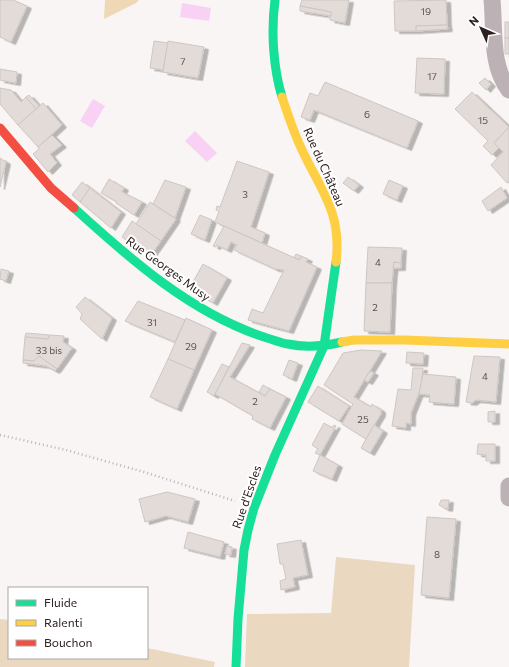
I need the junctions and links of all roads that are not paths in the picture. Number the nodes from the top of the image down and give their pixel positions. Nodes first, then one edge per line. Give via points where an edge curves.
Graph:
1 (275, 0) edge
2 (492, 0) edge
3 (509, 90) edge
4 (0, 128) edge
5 (509, 344) edge
6 (324, 346) junction
7 (509, 486) edge
8 (509, 498) edge
9 (236, 667) edge

1 - 6 street, Rue du Château via 274,45 278,83 289,119 326,195 336,224 337,252
2 - 3 street via 495,54 499,71
4 - 6 street, Rue Georges Musy via 51,188 155,277 199,308 253,333 288,344
5 - 6 street, Rue Georges Musy via 354,340
6 - 9 street, Rue d'Escles via 254,508 244,550
7 - 8 street

